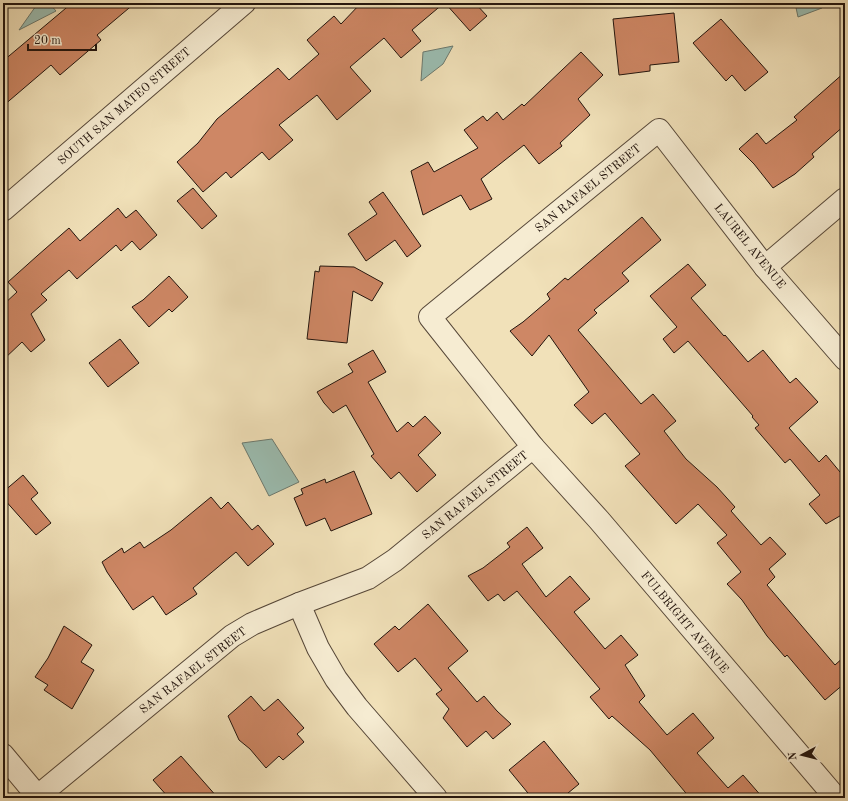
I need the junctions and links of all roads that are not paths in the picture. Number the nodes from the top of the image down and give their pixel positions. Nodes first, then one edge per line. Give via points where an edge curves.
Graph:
1 (244, 3) edge
2 (659, 130) joint
3 (845, 199) edge
4 (3, 210) edge
5 (765, 267) junction
6 (845, 359) edge
7 (533, 447) junction
8 (298, 604) junction
9 (3, 755) edge
10 (38, 797) edge
11 (436, 798) edge
12 (836, 798) edge

1 - 4 street, SOUTH SAN MATEO STREET
2 - 5 street, LAUREL AVENUE
2 - 7 street, SAN RAFAEL STREET via 430,317
3 - 5 street
5 - 6 street, LAUREL AVENUE
7 - 8 street, SAN RAFAEL STREET via 395,560 368,578
7 - 12 street, FULBRIGHT AVENUE via 604,526
8 - 10 street, SAN RAFAEL STREET via 252,624 232,636
8 - 11 street via 318,648 336,679
9 - 10 street

